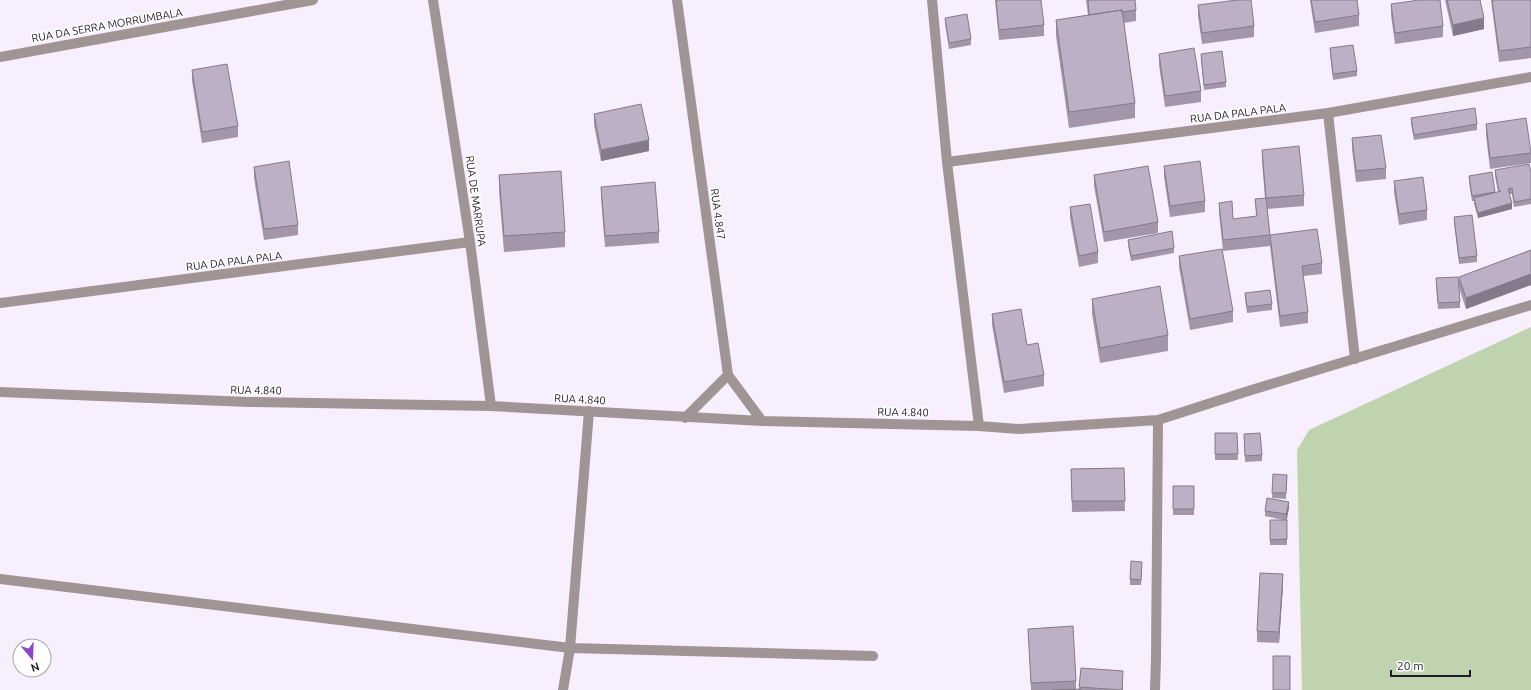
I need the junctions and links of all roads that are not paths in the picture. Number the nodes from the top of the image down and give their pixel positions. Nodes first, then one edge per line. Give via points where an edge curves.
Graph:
1 (313, 0) edge
2 (434, 0) edge
3 (677, 0) edge
4 (932, 0) edge
5 (0, 57) edge
6 (1531, 77) edge
7 (1328, 113) junction
8 (947, 162) junction
9 (470, 242) junction
10 (0, 303) edge
11 (1531, 305) edge
12 (1355, 359) junction
13 (728, 375) junction
14 (0, 392) edge
15 (492, 406) junction
16 (589, 411) junction
17 (685, 418) junction
18 (1158, 420) junction
19 (762, 421) junction
20 (979, 426) junction
21 (0, 579) edge
22 (570, 648) junction
23 (872, 656) dead end
24 (563, 690) edge
25 (1155, 690) edge

1 - 5 street, RUA DA SERRA MORRUMBALA
2 - 9 street, RUA DE MARRUPA
3 - 13 street, RUA 4.847
4 - 8 street
6 - 7 street, RUA DA PALA PALA
7 - 8 street, RUA DA PALA PALA
7 - 12 street
8 - 20 street
9 - 10 street, RUA DA PALA PALA
9 - 15 street, RUA DE MARRUPA
11 - 12 street, RUA 4.840
12 - 18 street, RUA 4.840
13 - 17 street
13 - 19 street, RUA 4.847
14 - 15 street, RUA 4.840 via 249,402
15 - 16 street, RUA 4.840
16 - 17 street, RUA 4.840
16 - 22 street
17 - 19 street, RUA 4.840
18 - 20 street, RUA 4.840 via 1019,429
18 - 25 street
19 - 20 street, RUA 4.840
21 - 22 street
22 - 23 street
22 - 24 street

